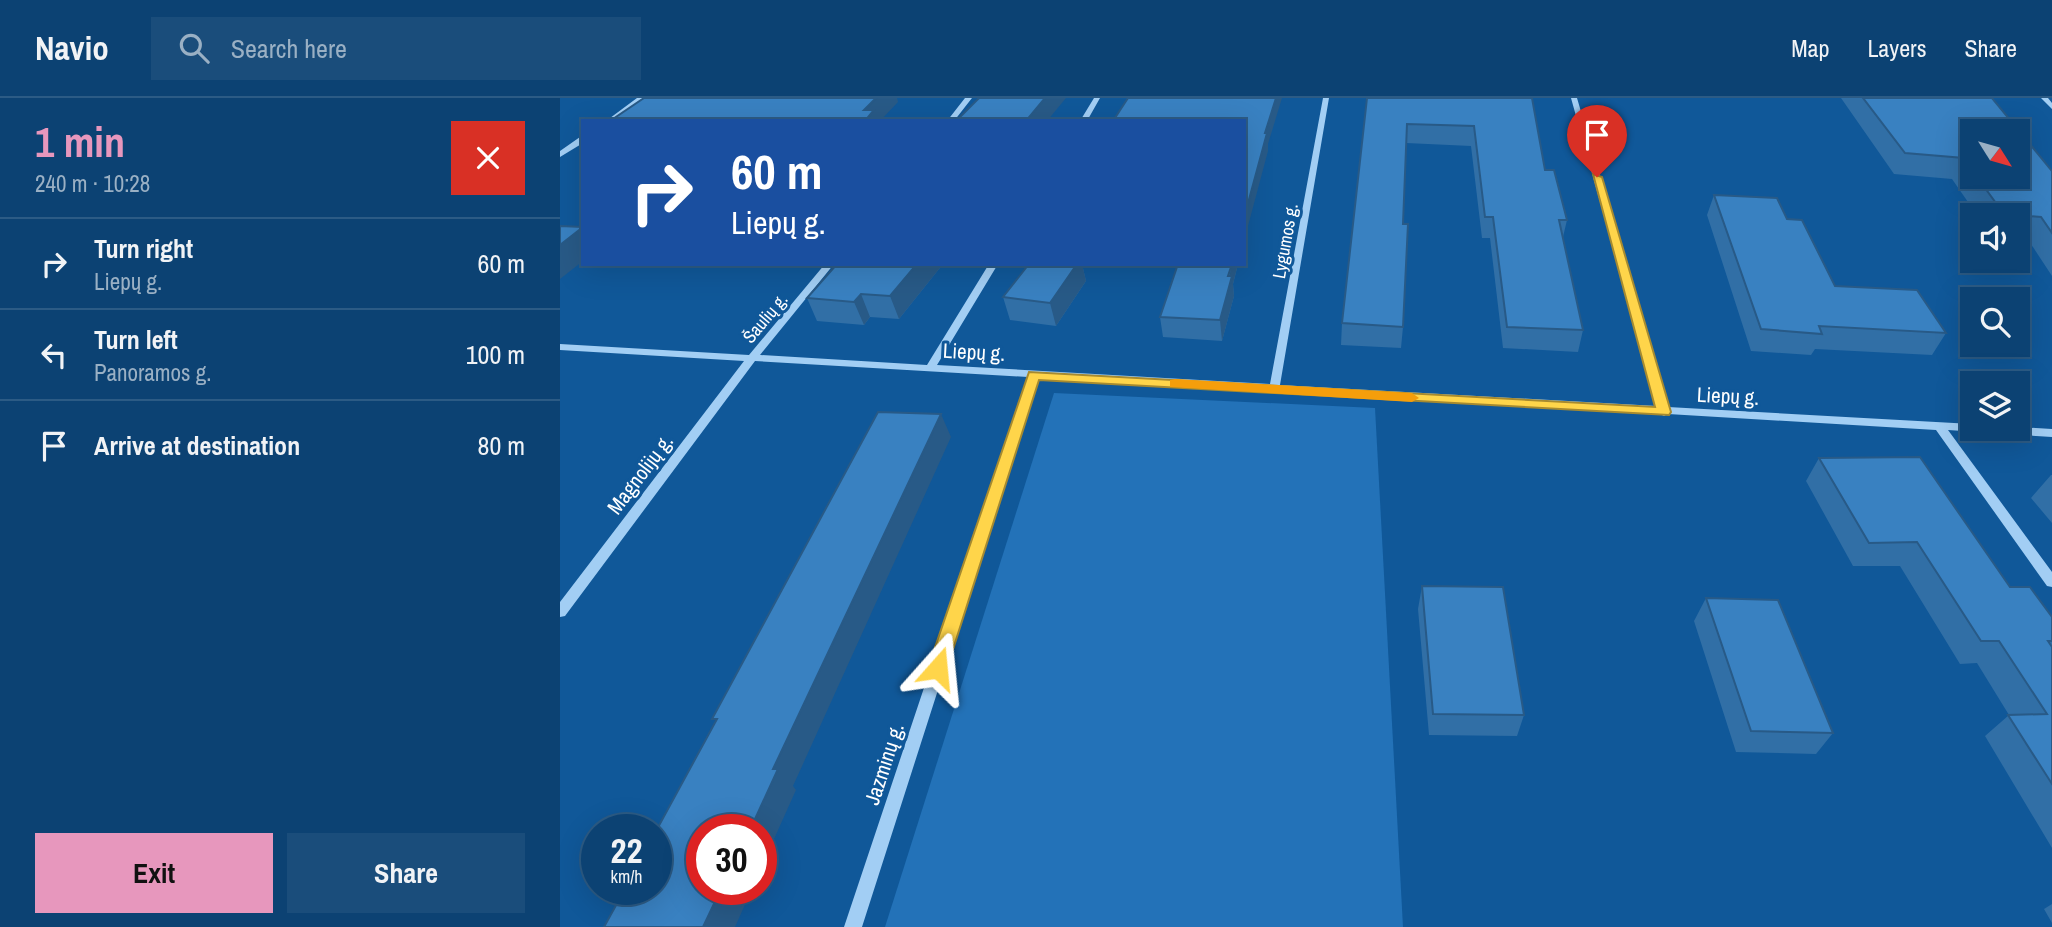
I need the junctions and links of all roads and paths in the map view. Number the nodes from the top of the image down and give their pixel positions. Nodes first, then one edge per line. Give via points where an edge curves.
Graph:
1 (642, 98) edge
2 (969, 98) edge
3 (1097, 98) edge
4 (1326, 98) edge
5 (1574, 98) edge
6 (2044, 98) edge
7 (2052, 107) edge
8 (612, 119) edge
9 (952, 119) edge
10 (1084, 119) edge
11 (581, 140) edge
12 (560, 155) edge
13 (829, 266) edge
14 (993, 266) edge
15 (560, 347) edge
16 (751, 359) junction
17 (930, 369) junction
18 (1034, 375) junction
19 (1275, 389) junction
20 (1664, 412) junction
21 (1940, 427) junction
22 (1960, 428) edge
23 (2030, 432) edge
24 (2052, 433) edge
25 (2052, 582) edge
26 (560, 612) edge
27 (853, 927) edge

1 - 8 street
2 - 9 street
3 - 10 street
4 - 19 street, Lygumos g.
5 - 20 street
6 - 7 street
11 - 12 street
13 - 16 street, Šaulių g.
14 - 17 street
15 - 16 street, Liepų g.
16 - 17 street, Liepų g.
16 - 26 street, Magnolijų g.
17 - 18 street, Liepų g.
18 - 19 street, Liepų g.
18 - 27 street, Jazminų g.
19 - 20 street, Liepų g.
20 - 21 street, Liepų g.
21 - 22 street, Liepų g.
21 - 25 street
23 - 24 street, Liepų g.

